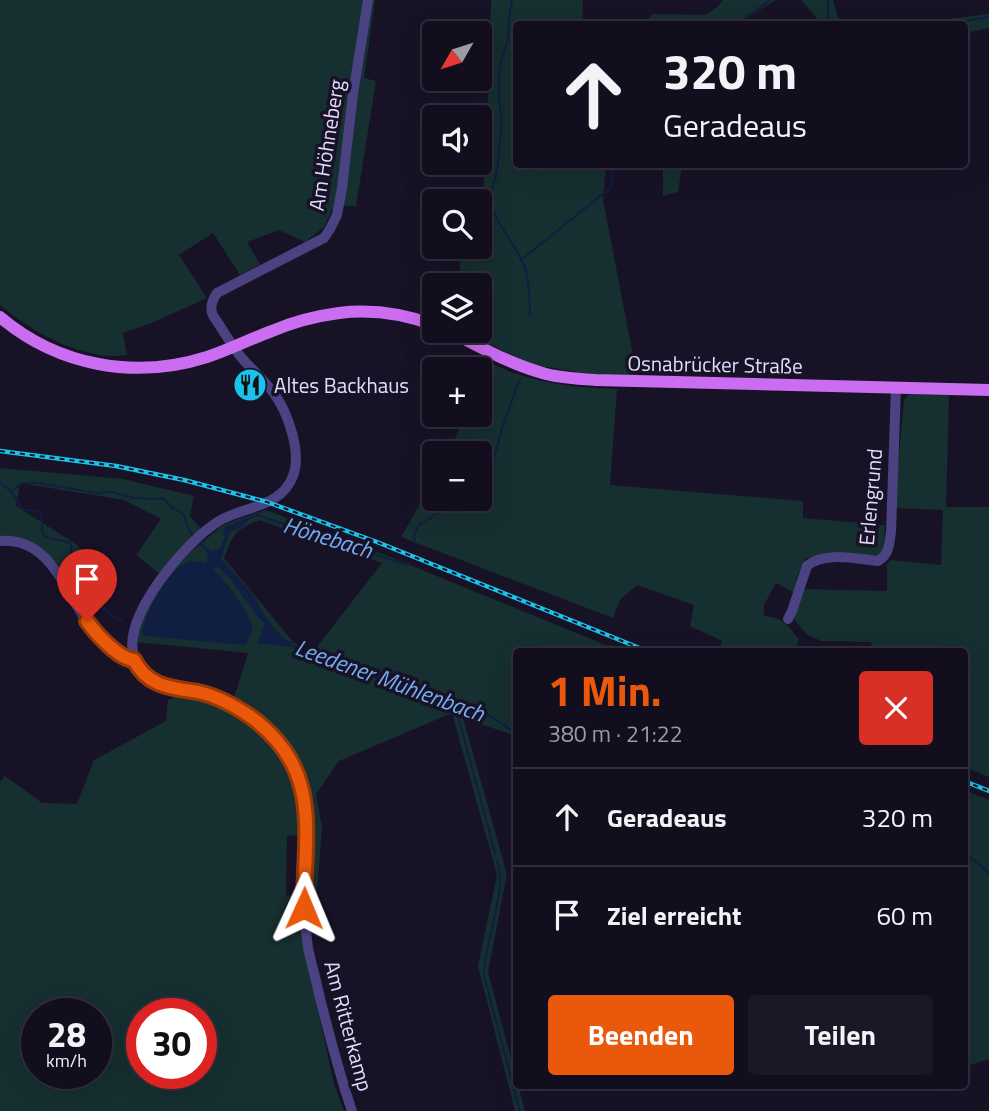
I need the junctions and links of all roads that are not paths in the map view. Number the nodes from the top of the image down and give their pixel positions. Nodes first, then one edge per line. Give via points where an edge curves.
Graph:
1 (368, 0) edge
2 (0, 317) edge
3 (422, 321) edge
4 (474, 343) edge
5 (233, 347) junction
6 (896, 387) junction
7 (989, 390) edge
8 (0, 541) edge
9 (788, 618) dead end
10 (134, 660) junction
11 (352, 1111) edge

1 - 5 street, Am Höhneberg via 337,215 324,238 217,293 212,313
2 - 5 main road via 60,354 98,365 169,366
3 - 5 main road via 390,313 341,313 296,323
4 - 6 main road, Osnabrücker Straße via 547,374 596,380
5 - 10 street via 280,403 297,465 277,498 218,522 155,586 132,643
6 - 7 main road, Osnabrücker Straße
6 - 9 street, Erlengrund via 888,551 878,561 832,557 813,561
8 - 10 street, Am Ritterkamp via 39,553 64,581 94,631
10 - 11 street, Am Ritterkamp via 139,670 161,685 220,699 245,713 273,736 291,762 307,814 304,908 309,952

